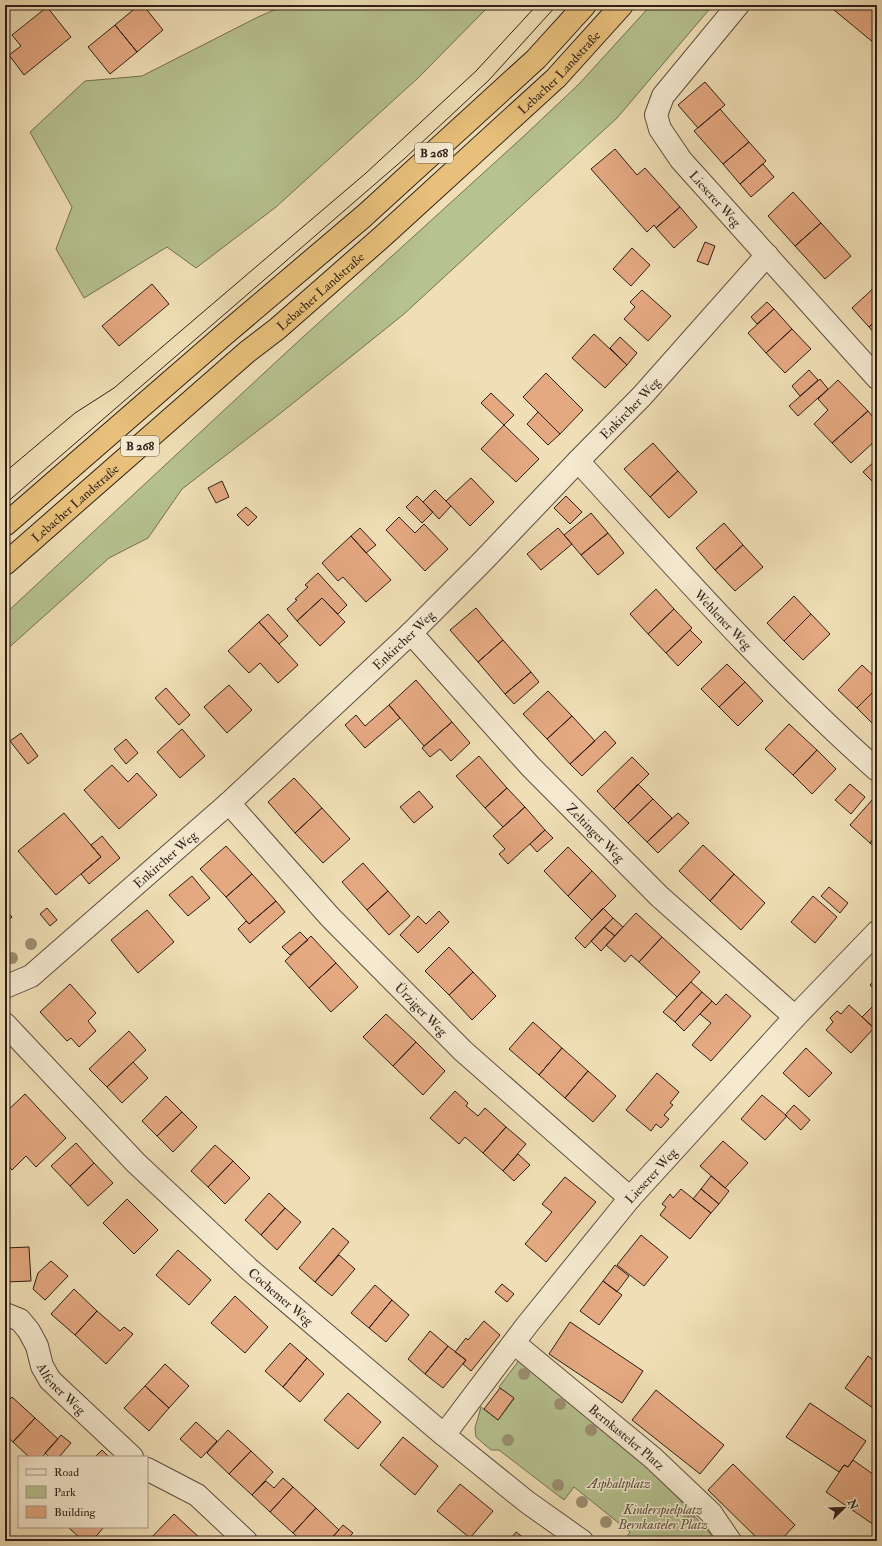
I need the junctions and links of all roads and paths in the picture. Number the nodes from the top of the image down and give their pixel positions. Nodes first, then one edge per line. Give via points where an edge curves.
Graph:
1 (585, 5) edge
2 (622, 5) edge
3 (738, 5) edge
4 (767, 255) junction
5 (877, 378) edge
6 (578, 461) junction
7 (5, 525) edge
8 (5, 564) edge
9 (411, 633) junction
10 (877, 770) edge
11 (229, 803) junction
12 (877, 932) edge
13 (5, 987) edge
14 (795, 1017) junction
15 (5, 1024) edge
16 (630, 1198) junction
17 (5, 1314) edge
18 (514, 1343) junction
19 (444, 1435) junction
20 (131, 1456) edge
21 (148, 1470) edge
22 (246, 1541) edge
23 (582, 1541) edge
24 (730, 1541) edge

1 - 7 highway, Lebacher Landstraße / B 268 via 536,59 364,216
2 - 8 highway, Lebacher Landstraße / B 268 via 556,78 383,236
3 - 4 street, Lieserer Weg via 663,96 656,115 660,129 681,160
4 - 5 street, Lieserer Weg
4 - 6 street, Enkircher Weg via 642,396
6 - 9 street, Enkircher Weg
6 - 10 street, Wehlener Weg via 709,605 835,732
9 - 11 street, Enkircher Weg
9 - 14 street, Zeltinger Weg via 530,766 631,868
11 - 13 street, Enkircher Weg via 31,976
11 - 16 street, Ürziger Weg via 330,917 463,1051
12 - 14 street, Lieserer Weg
14 - 16 street, Lieserer Weg
15 - 19 street, Cochemer Weg via 179,1205 250,1270
16 - 18 street, Lieserer Weg
17 - 20 street, Alfener Weg via 20,1320 29,1331 50,1380
18 - 19 street, Lieserer Weg
18 - 24 street, Bernkasteler Platz via 653,1458 711,1513
19 - 23 street, Cochemer Weg via 527,1502
21 - 22 street via 197,1495

